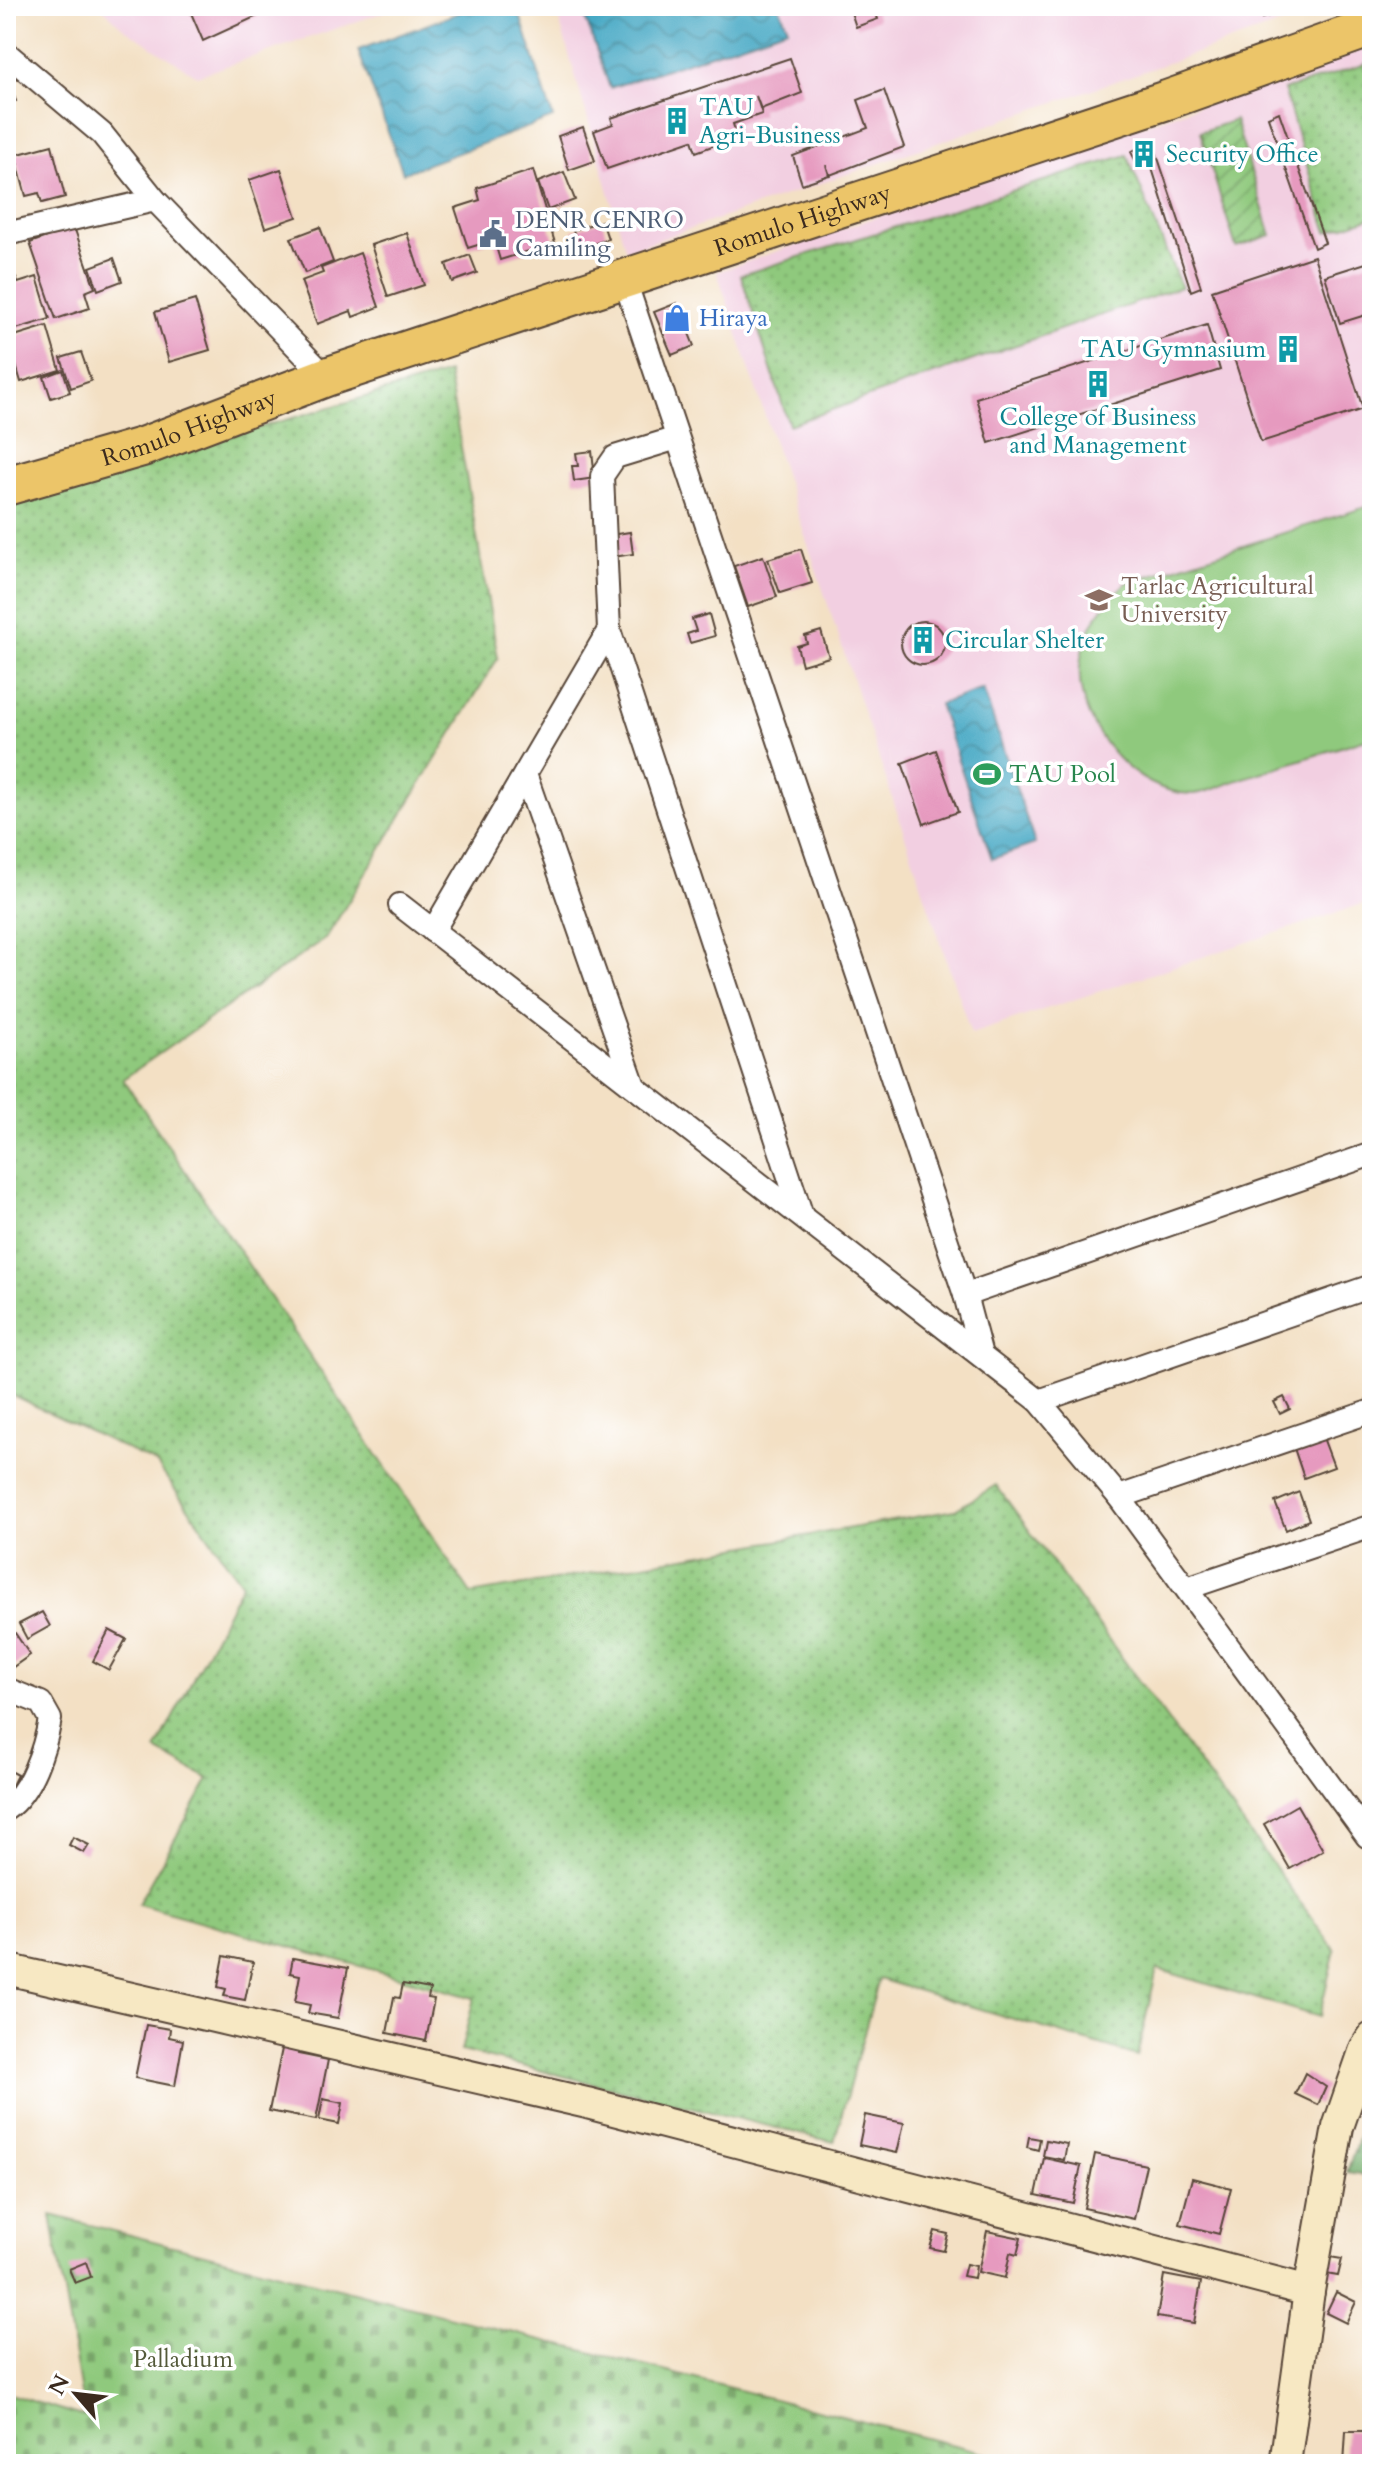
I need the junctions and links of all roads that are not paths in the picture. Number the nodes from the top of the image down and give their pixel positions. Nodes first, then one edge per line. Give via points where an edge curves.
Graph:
1 (1372, 27) edge
2 (6, 53) edge
3 (155, 200) junction
4 (6, 234) edge
5 (625, 281) junction
6 (326, 377) junction
7 (677, 438) junction
8 (6, 486) edge
9 (609, 630) junction
10 (525, 774) junction
11 (400, 905) dead end
12 (433, 931) junction
13 (635, 1087) junction
14 (1372, 1154) edge
15 (802, 1216) junction
16 (1372, 1286) edge
17 (965, 1295) junction
18 (981, 1355) junction
19 (1039, 1401) junction
20 (1372, 1411) edge
21 (1119, 1497) junction
22 (1372, 1526) edge
23 (1187, 1588) junction
24 (6, 1689) edge
25 (6, 1809) edge
26 (1372, 1836) edge
27 (6, 1969) edge
28 (1372, 2038) edge
29 (1309, 2291) junction
30 (1285, 2464) edge

1 - 5 highway, Romulo Highway
2 - 3 street via 102,134
3 - 4 street
3 - 6 street
5 - 6 highway, Romulo Highway
5 - 7 street
6 - 8 highway, Romulo Highway via 142,447
7 - 9 street via 615,457 602,476
7 - 17 street
9 - 10 street
9 - 15 street
10 - 12 street
10 - 13 street
11 - 12 street
12 - 13 street
13 - 15 street
14 - 17 street
15 - 18 street
16 - 19 street
17 - 18 street
18 - 19 street
19 - 21 street
20 - 21 street
21 - 23 street
22 - 23 street
23 - 26 street via 1367,1836
24 - 25 street via 41,1703 50,1719 20,1798
27 - 29 street via 587,2103
28 - 29 street via 1338,2127
29 - 30 street

